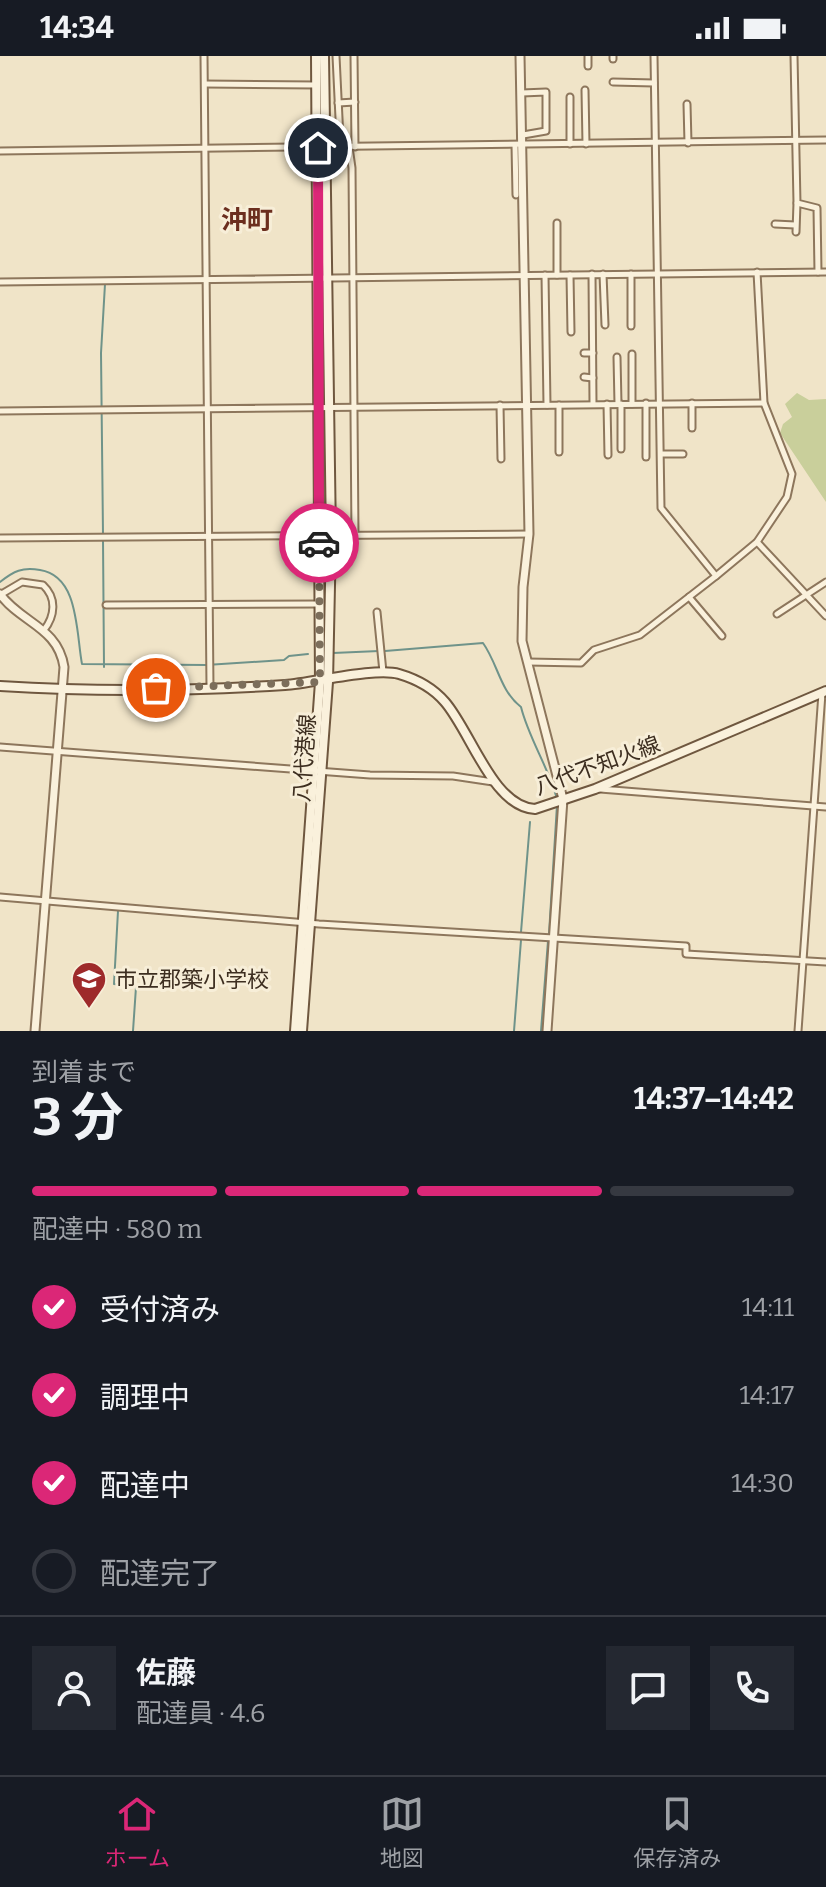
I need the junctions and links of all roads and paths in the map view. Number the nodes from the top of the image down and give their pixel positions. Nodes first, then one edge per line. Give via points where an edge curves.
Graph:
1 (204, 56) edge
2 (316, 56) edge
3 (324, 56) edge
4 (336, 56) edge
5 (354, 56) edge
6 (520, 56) edge
7 (588, 56) edge
8 (654, 56) edge
9 (794, 56) edge
10 (588, 66) dead end
11 (613, 82) dead end
12 (654, 83) junction
13 (205, 84) junction
14 (316, 85) junction
15 (585, 90) dead end
16 (522, 93) junction
17 (570, 97) dead end
18 (355, 102) junction
19 (338, 103) junction
20 (687, 104) dead end
21 (523, 135) junction
22 (340, 139) dead end
23 (798, 140) junction
24 (826, 140) edge
25 (656, 143) junction
26 (688, 143) junction
27 (570, 144) junction
28 (586, 144) junction
29 (519, 145) junction
30 (352, 147) junction
31 (321, 148) junction
32 (205, 149) junction
33 (0, 151) edge
34 (516, 195) dead end
35 (797, 203) junction
36 (557, 223) dead end
37 (775, 224) dead end
38 (757, 272) junction
39 (818, 272) junction
40 (826, 272) edge
41 (659, 273) junction
42 (592, 274) junction
43 (603, 274) junction
44 (631, 274) junction
45 (523, 275) junction
46 (545, 275) junction
47 (557, 275) junction
48 (570, 275) junction
49 (322, 278) junction
50 (352, 278) junction
51 (206, 280) junction
52 (0, 282) edge
53 (605, 325) dead end
54 (631, 326) dead end
55 (571, 332) dead end
56 (584, 353) dead end
57 (593, 353) junction
58 (632, 354) dead end
59 (617, 357) dead end
60 (584, 377) dead end
61 (593, 378) junction
62 (646, 403) junction
63 (660, 403) junction
64 (692, 403) junction
65 (764, 403) junction
66 (593, 404) junction
67 (607, 404) junction
68 (620, 404) junction
69 (632, 404) junction
70 (500, 405) junction
71 (525, 405) junction
72 (547, 405) junction
73 (559, 405) junction
74 (324, 408) junction
75 (354, 408) junction
76 (209, 410) junction
77 (0, 411) edge
78 (692, 428) dead end
79 (621, 449) dead end
80 (559, 452) dead end
81 (661, 454) junction
82 (683, 454) dead end
83 (608, 455) dead end
84 (646, 457) dead end
85 (501, 459) dead end
86 (529, 534) junction
87 (355, 536) junction
88 (318, 537) junction
89 (331, 537) junction
90 (0, 538) edge
91 (209, 539) junction
92 (757, 542) junction
93 (716, 576) junction
94 (826, 582) edge
95 (807, 594) junction
96 (0, 595) edge
97 (689, 597) junction
98 (320, 604) junction
99 (106, 605) dead end
100 (211, 605) junction
101 (377, 612) dead end
102 (777, 614) dead end
103 (826, 616) edge
104 (44, 630) junction
105 (722, 636) dead end
106 (527, 662) junction
107 (383, 672) junction
108 (324, 682) junction
109 (0, 686) edge
110 (210, 687) junction
111 (61, 690) junction
112 (824, 692) edge
113 (0, 747) edge
114 (56, 752) junction
115 (317, 769) junction
116 (496, 782) junction
117 (595, 789) junction
118 (557, 801) junction
119 (813, 806) junction
120 (826, 807) edge
121 (0, 897) edge
122 (45, 901) junction
123 (306, 922) junction
124 (550, 938) junction
125 (803, 959) junction
126 (826, 962) edge
127 (35, 1031) edge
128 (295, 1031) edge
129 (302, 1031) edge
130 (547, 1031) edge
131 (798, 1031) edge

1 - 13 street
2 - 14 main road, 八代港線
3 - 31 main road, 八代港線
4 - 19 street
5 - 18 street
6 - 16 street
7 - 10 street
8 - 12 street
9 - 23 street
11 - 12 street
12 - 25 street
13 - 14 street
13 - 32 street
14 - 31 main road, 八代港線
15 - 28 street
16 - 21 street
16 - 21 street via 546,92 546,131
17 - 27 street
18 - 19 street
18 - 30 street
19 - 22 street
20 - 26 street
21 - 29 street
23 - 24 street
23 - 26 street
23 - 35 street
25 - 26 street
25 - 28 street
25 - 41 street
27 - 28 street
27 - 29 street
29 - 30 street
29 - 34 street
29 - 45 street
30 - 31 street
30 - 50 street
31 - 32 street
31 - 49 main road, 八代港線
32 - 33 street
32 - 51 street
35 - 37 street via 796,228
35 - 39 street via 817,208
36 - 47 street
38 - 39 street
38 - 41 street
38 - 65 street
39 - 40 street
41 - 44 street
41 - 63 street
42 - 43 street
42 - 48 street
42 - 57 street
43 - 44 street
43 - 53 street
44 - 54 street
45 - 46 street
45 - 50 street
45 - 71 street
46 - 47 street
46 - 72 street
47 - 48 street
48 - 55 street
49 - 50 street
49 - 51 street
49 - 74 main road, 八代港線
50 - 75 street
51 - 52 street
51 - 76 street
56 - 57 street
57 - 61 street
58 - 69 street
59 - 68 street
60 - 61 street
61 - 66 street
62 - 63 street
62 - 69 street
62 - 84 street
63 - 64 street
63 - 81 street
64 - 65 street
64 - 78 street
65 - 92 street via 792,479
66 - 67 street
66 - 73 street
67 - 68 street
67 - 83 street
68 - 69 street
68 - 79 street
70 - 71 street
70 - 75 street
70 - 85 street
71 - 72 street
71 - 86 street
72 - 73 street
73 - 80 street
74 - 75 street
74 - 76 street
74 - 88 main road, 八代港線
74 - 89 main road, 八代港線
75 - 87 street
76 - 77 street
76 - 91 street
81 - 82 street
81 - 93 street via 661,508
86 - 87 street
86 - 106 street via 523,587
87 - 89 street
88 - 89 street
88 - 91 street
88 - 98 main road, 八代港線
89 - 108 main road, 八代港線
90 - 91 street
91 - 100 street
92 - 93 street
92 - 95 street
93 - 97 street
94 - 95 street
95 - 102 street
95 - 103 street
96 - 104 street
96 - 104 street via 22,582 43,585 53,600
97 - 105 street
97 - 106 street via 640,635 594,650 581,663
98 - 100 street
98 - 108 main road, 八代港線
99 - 100 street
100 - 110 street
101 - 107 street
104 - 111 street via 62,656
106 - 118 street
107 - 108 main road, 八代不知火線
107 - 116 main road, 八代不知火線 via 420,682 445,702
108 - 110 main road, 八代不知火線
108 - 115 main road, 八代港線
109 - 111 main road, 八代不知火線
110 - 111 main road, 八代不知火線
111 - 114 street
112 - 117 main road, 八代不知火線
112 - 119 street
113 - 114 street
114 - 115 street
114 - 122 street
115 - 116 street
115 - 123 main road, 八代港線
116 - 118 main road, 八代不知火線 via 515,804 535,809
117 - 118 main road, 八代不知火線
117 - 119 street
118 - 124 street
119 - 120 street
119 - 125 street
121 - 122 street
122 - 123 street
122 - 127 street
123 - 124 street
123 - 128 main road, 八代港線
123 - 129 main road, 八代港線
124 - 125 street via 686,946 686,954
124 - 130 street
125 - 126 street
125 - 131 street

